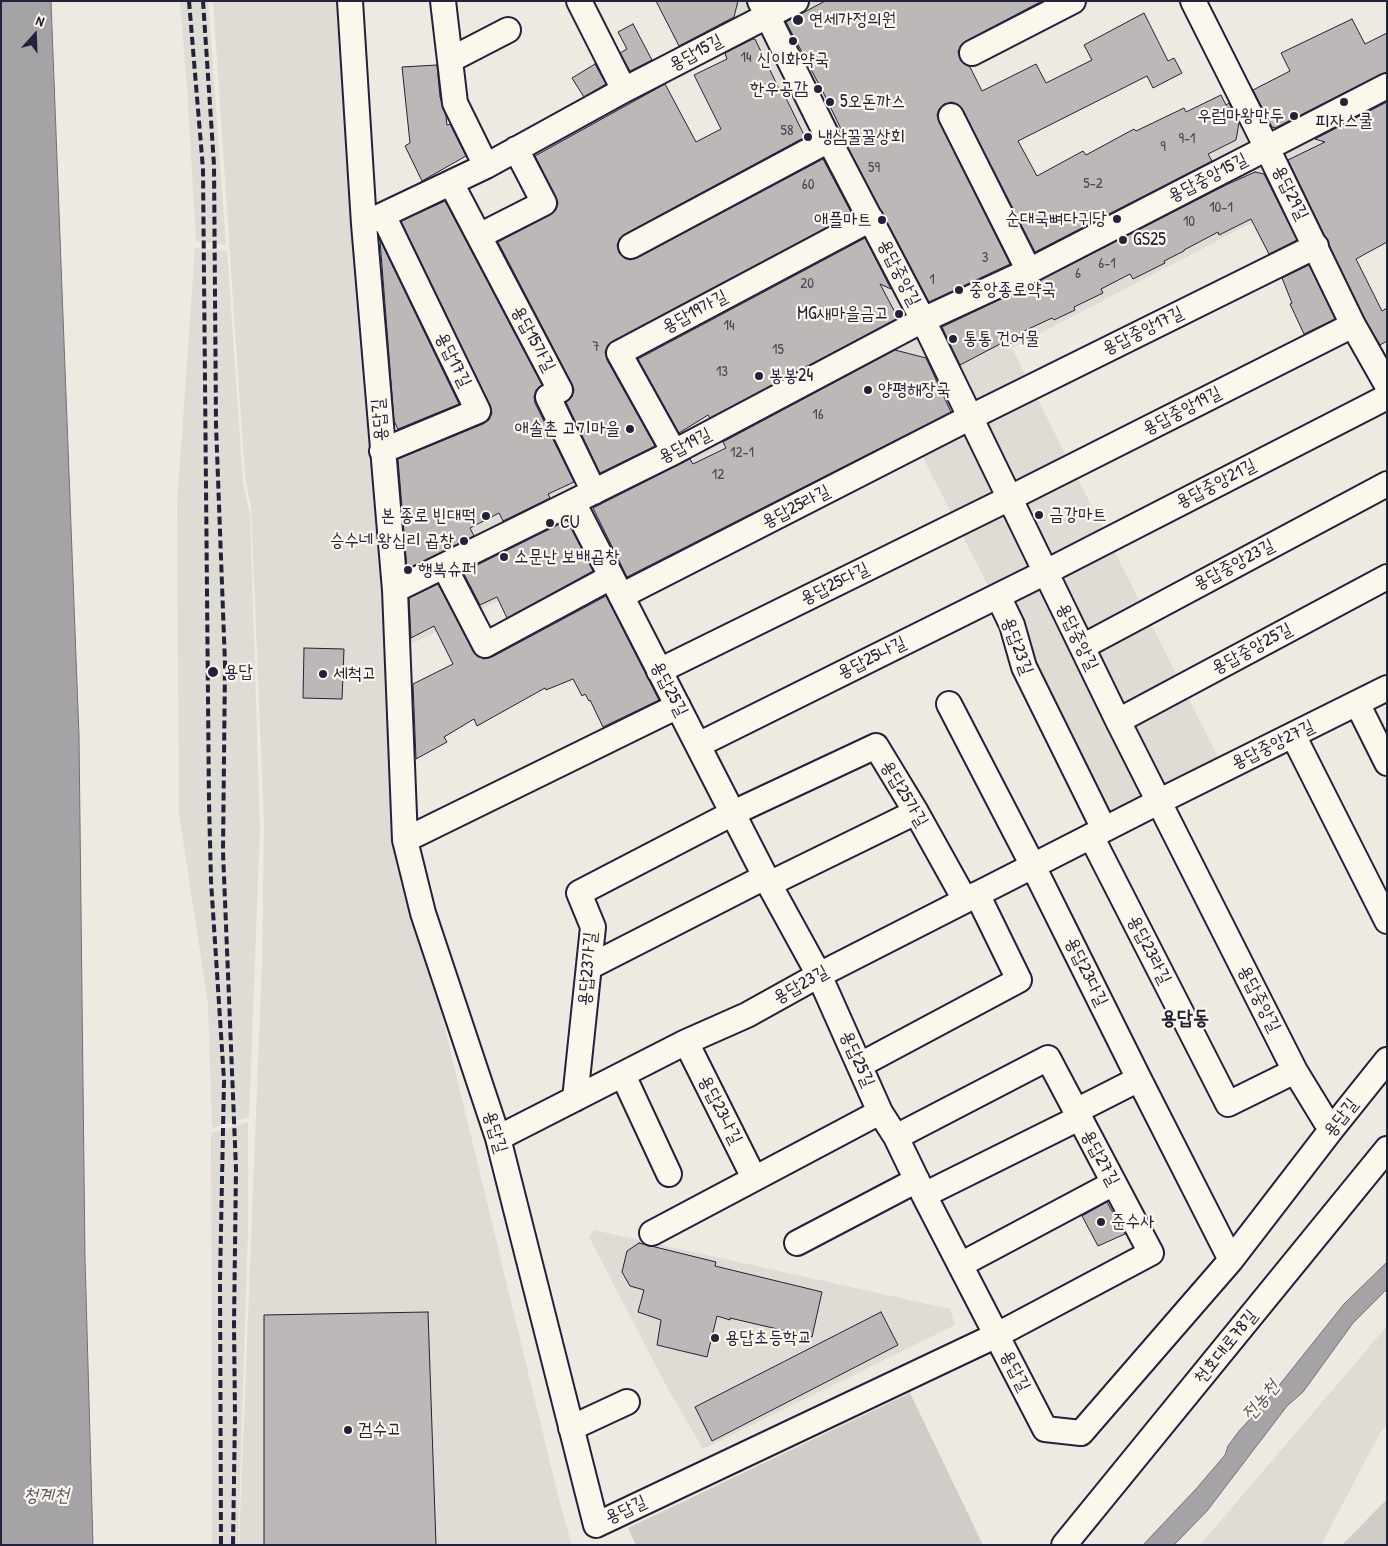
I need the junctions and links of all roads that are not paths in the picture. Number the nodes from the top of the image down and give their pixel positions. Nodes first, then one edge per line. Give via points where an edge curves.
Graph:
1 (350, 1) edge
2 (443, 1) edge
3 (579, 1) edge
4 (796, 1) edge
5 (1073, 1) edge
6 (1193, 1) edge
7 (764, 8) edge
8 (508, 30) dead end
9 (972, 53) dead end
10 (450, 60) junction
11 (1387, 86) edge
12 (624, 90) junction
13 (950, 116) dead end
14 (829, 140) junction
15 (1267, 148) junction
16 (516, 149) junction
17 (486, 166) junction
18 (451, 183) junction
19 (374, 219) junction
20 (871, 219) junction
21 (479, 236) junction
22 (631, 246) dead end
23 (1316, 246) junction
24 (1029, 270) junction
25 (923, 320) junction
26 (1354, 325) junction
27 (1378, 351) edge
28 (1387, 385) edge
29 (1387, 397) edge
30 (971, 417) junction
31 (382, 450) junction
32 (674, 452) junction
33 (1387, 484) edge
34 (594, 492) junction
35 (1010, 498) junction
36 (572, 502) junction
37 (444, 566) junction
38 (1046, 572) junction
39 (1387, 577) edge
40 (616, 587) junction
41 (395, 590) junction
42 (998, 596) junction
43 (1082, 647) junction
44 (659, 671) junction
45 (1387, 688) edge
46 (1357, 703) junction
47 (949, 704) dead end
48 (678, 706) junction
49 (1118, 721) junction
50 (1293, 735) junction
51 (698, 745) junction
52 (1387, 763) edge
53 (1160, 801) junction
54 (916, 812) junction
55 (733, 814) junction
56 (1098, 833) junction
57 (405, 840) junction
58 (1033, 866) junction
59 (767, 880) junction
60 (971, 897) junction
61 (1387, 921) edge
62 (589, 967) junction
63 (819, 974) junction
64 (686, 1042) junction
65 (1387, 1060) edge
66 (860, 1065) junction
67 (1295, 1071) junction
68 (623, 1075) junction
69 (1138, 1079) junction
70 (575, 1099) junction
71 (880, 1112) junction
72 (1077, 1115) junction
73 (1331, 1130) junction
74 (896, 1137) junction
75 (498, 1138) junction
76 (1387, 1149) edge
77 (669, 1174) dead end
78 (754, 1178) junction
79 (1114, 1184) junction
80 (921, 1187) junction
81 (652, 1233) dead end
82 (797, 1243) dead end
83 (1231, 1260) junction
84 (960, 1265) junction
85 (997, 1335) junction
86 (627, 1402) dead end
87 (571, 1428) junction
88 (1064, 1545) edge

1 - 19 street, 용답길
2 - 10 street
3 - 12 street
4 - 7 street, 용답15길
5 - 9 street
6 - 15 street, 용답29길
7 - 12 street, 용답15길
7 - 14 street, 용답중앙길
8 - 10 street
10 - 17 street via 455,102
11 - 15 street, 용답중앙15길
12 - 16 street, 용답15길
13 - 24 street
14 - 20 street, 용답중앙길
14 - 22 street
15 - 23 street, 용답29길
15 - 24 street, 용답중앙15길
16 - 17 street, 용답15길
16 - 21 street via 544,203
17 - 18 street, 용답15길
18 - 19 street, 용답15길
18 - 21 street, 용답15가길
19 - 31 street, 용답길
19 - 31 street, 용답17길 via 478,411
20 - 25 street, 용답중앙길
20 - 32 street, 용답19가길 via 619,352
21 - 34 street, 용답15가길 via 560,390 548,397
23 - 26 street, 용답29길
23 - 30 street, 용답중앙17길
24 - 25 street, 용답중앙15길
25 - 30 street, 용답중앙길
25 - 32 street, 용답19길
26 - 27 street, 용답29길
26 - 35 street, 용답중앙19길
27 - 28 street, 용답29길
29 - 38 street, 용답중앙21길
30 - 35 street, 용답중앙길
30 - 40 street, 용답25라길
31 - 41 street, 용답길
32 - 34 street, 용답19길
33 - 43 street, 용답중앙23길
34 - 36 street, 용답19길
35 - 38 street, 용답중앙길
35 - 44 street, 용답25다길
36 - 37 street, 용답19길
36 - 40 street, 용답25길
37 - 40 street via 484,644
37 - 41 street, 용답19길
38 - 42 street, 용답25나길
38 - 43 street, 용답중앙길
39 - 49 street, 용답중앙25길
40 - 44 street, 용답25길
41 - 57 street, 용답길
42 - 51 street, 용답25나길
42 - 56 street, 용답23길 via 1012,625 1024,667
43 - 49 street, 용답중앙길
44 - 48 street, 용답25길
45 - 46 street, 용답중앙27길
46 - 50 street, 용답중앙27길
46 - 52 street
47 - 58 street
48 - 51 street, 용답25길
48 - 57 street
49 - 53 street, 용답중앙길
50 - 53 street, 용답중앙27길
50 - 61 street
51 - 55 street, 용답25길
53 - 56 street, 용답23길
53 - 67 street, 용답중앙길
54 - 55 street, 용답25가길 via 876,746
54 - 59 street
54 - 60 street, 용답25가길
55 - 59 street, 용답25길
55 - 62 street, 용답23가길 via 579,893 594,927
56 - 58 street, 용답23길
56 - 67 street, 용답23라길 via 1228,1104
57 - 75 street, 용답길 via 423,914
58 - 60 street, 용답23길
58 - 69 street, 용답23다길
59 - 62 street
59 - 63 street, 용답25길
60 - 63 street, 용답23길
60 - 66 street via 1019,980
62 - 70 street, 용답23가길
63 - 64 street, 용답23길 via 747,1015
63 - 66 street, 용답25길
64 - 68 street, 용답23길
64 - 78 street, 용답23나길
65 - 73 street, 용답길
66 - 71 street, 용답25길
67 - 73 street, 용답중앙길
68 - 70 street, 용답23길
68 - 77 street
69 - 72 street
69 - 83 street, 용답23다길
70 - 75 street, 용답23길
71 - 74 street, 용답25길
71 - 78 street
72 - 74 street, 용답27길 via 1048,1058
72 - 79 street, 용답27길
72 - 80 street
73 - 83 street, 용답길
74 - 80 street, 용답25길
75 - 87 street, 용답길
76 - 88 street, 천호대로78길
78 - 81 street
79 - 84 street
79 - 85 street, 용답27길 via 1151,1253
80 - 82 street
80 - 84 street, 용답25길
83 - 85 street, 용답길 via 1081,1433 1045,1429
84 - 85 street, 용답25길
85 - 87 street, 용답길 via 596,1525
86 - 87 street

